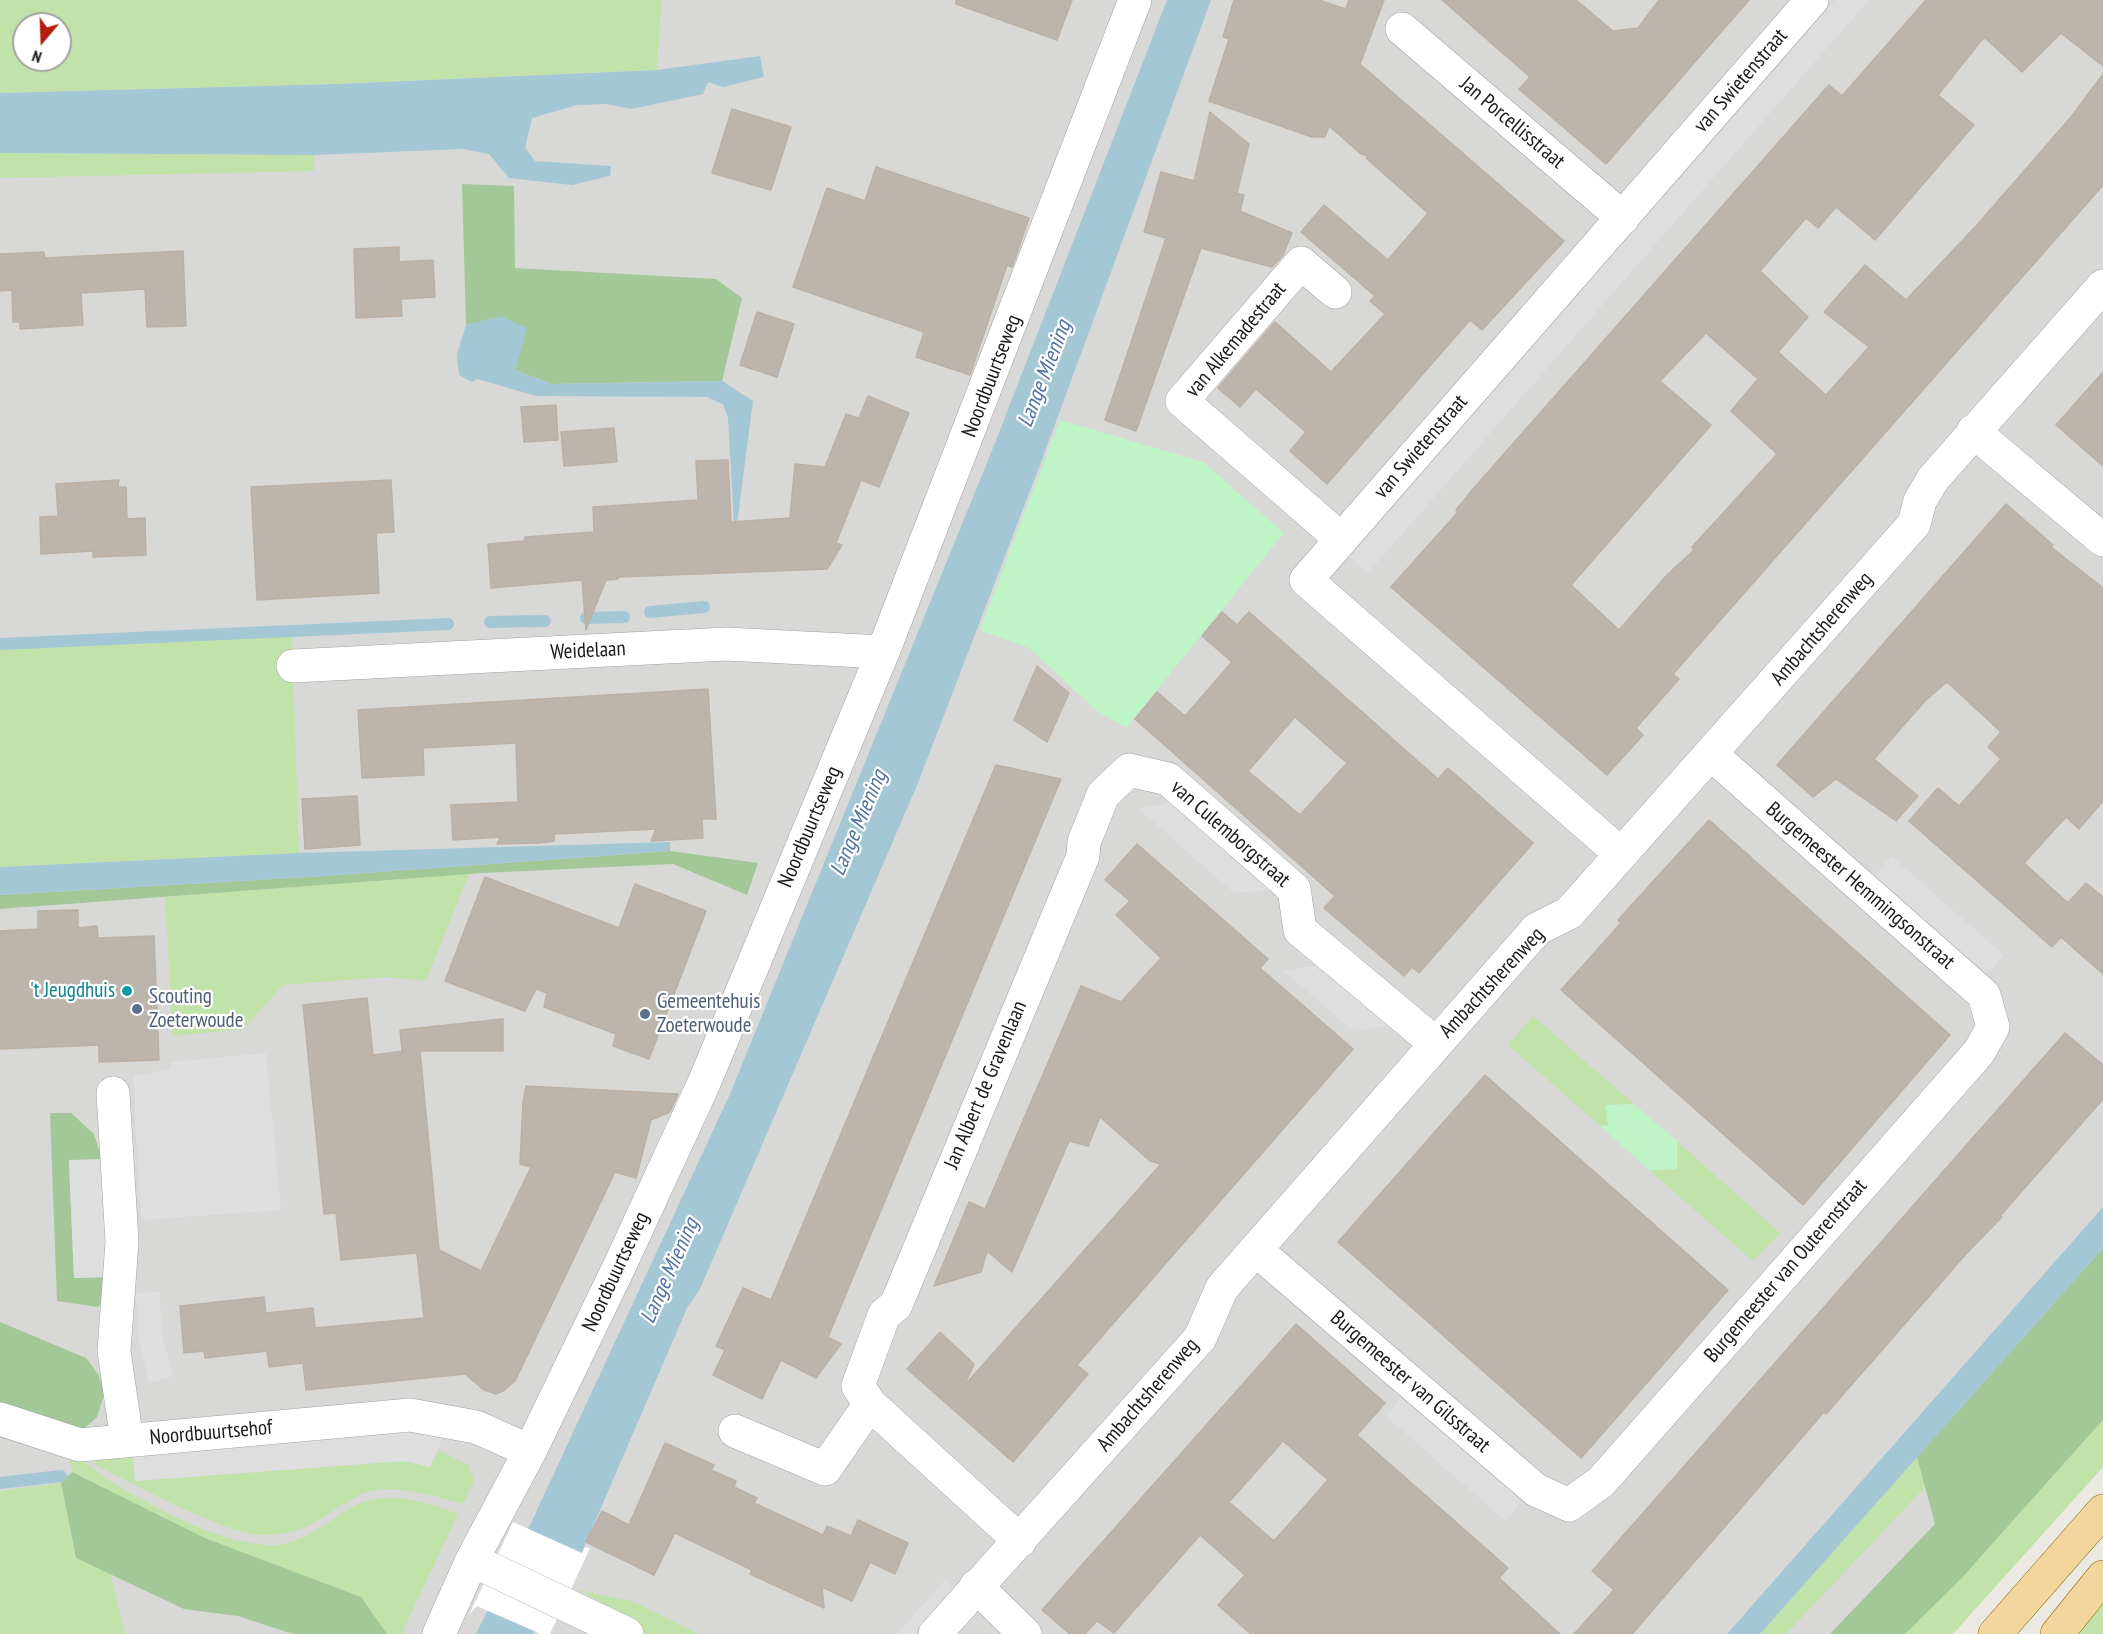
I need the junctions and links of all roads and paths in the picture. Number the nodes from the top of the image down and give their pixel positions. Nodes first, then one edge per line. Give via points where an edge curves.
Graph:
1 (1135, 0) edge
2 (1812, 0) edge
3 (1402, 29) dead end
4 (1623, 218) junction
5 (2103, 286) edge
6 (1335, 292) dead end
7 (1973, 431) junction
8 (1341, 539) junction
9 (2103, 540) edge
10 (883, 651) junction
11 (293, 666) dead end
12 (1712, 755) junction
13 (1129, 770) joint
14 (1622, 854) junction
15 (1993, 1027) joint
16 (1435, 1043) junction
17 (114, 1093) dead end
18 (1256, 1250) junction
19 (870, 1404) junction
20 (0, 1419) edge
21 (735, 1431) dead end
22 (127, 1441) junction
23 (530, 1451) junction
24 (1569, 1505) joint
25 (2103, 1511) edge
26 (1020, 1541) junction
27 (481, 1564) junction
28 (2103, 1577) edge
29 (976, 1586) junction
30 (439, 1634) edge
31 (627, 1634) edge
32 (935, 1634) edge
33 (1025, 1634) edge
34 (1995, 1634) edge
35 (2057, 1634) edge

1 - 10 street, Noordbuurtseweg
2 - 4 street, van Swietenstraat
3 - 4 street, Jan Porcellisstraat
4 - 8 street, van Swietenstraat
5 - 7 street, Ambachtsherenweg
6 - 8 street, van Alkemadestraat via 1301,263 1182,401
7 - 9 street
7 - 12 street, Ambachtsherenweg via 1932,479 1914,524
8 - 14 street, van Swietenstraat via 1306,580
10 - 11 street, Weidelaan via 726,644
10 - 23 street, Noordbuurtseweg via 704,1083
12 - 14 street, Ambachtsherenweg
12 - 15 street, Burgemeester Hemmingsonstraat via 1984,995
13 - 16 street, van Culemborgstraat via 1168,779 1294,889 1300,930
13 - 19 street, Jan Albert de Gravenlaan via 1103,795 1084,842 1083,856 896,1305 884,1315 858,1386
14 - 16 street, Ambachtsherenweg via 1569,914 1537,929
15 - 24 street, Burgemeester van Outerenstraat via 1979,1052 1601,1482
16 - 18 street, Ambachtsherenweg
17 - 22 street, Noordbuurtsehof via 122,1242 114,1351
18 - 24 street, Burgemeester van Gilsstraat via 1536,1490
18 - 26 street, Ambachtsherenweg via 1222,1288 1200,1338
19 - 21 street via 825,1469
19 - 26 street, Jan Albert de Gravenlaan
20 - 22 street via 80,1445
22 - 23 street, Noordbuurtsehof via 410,1415 476,1427
23 - 27 street, Noordbuurtseweg
25 - 34 main road
26 - 29 street, Ambachtsherenweg
27 - 30 street, Noordbuurtseweg
27 - 31 street
28 - 35 main road
29 - 32 street, Ambachtsherenweg
29 - 33 street

